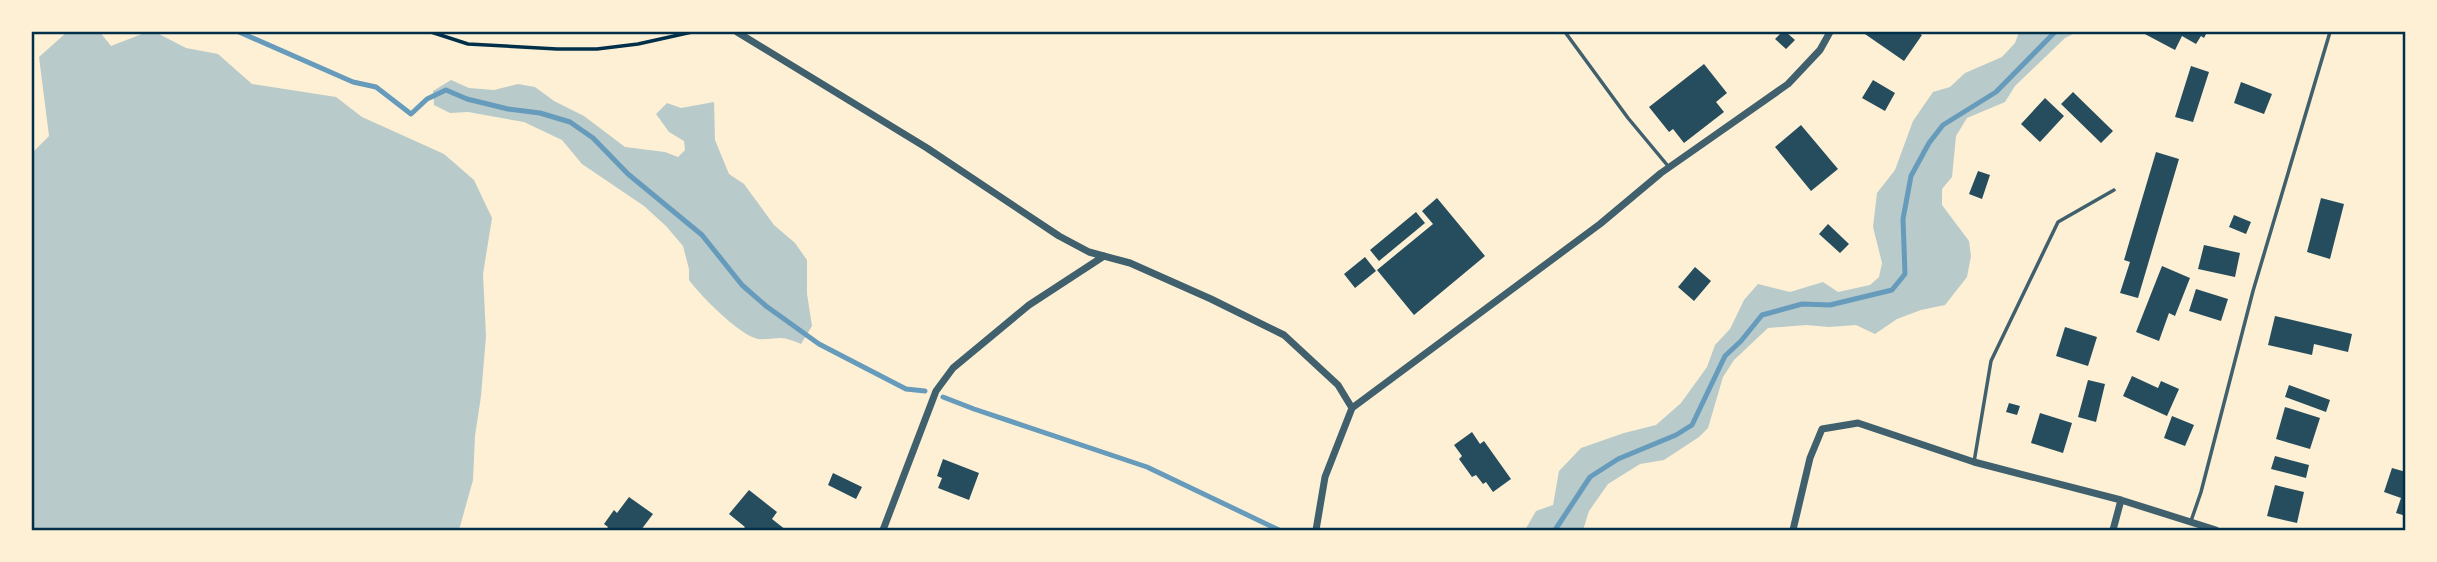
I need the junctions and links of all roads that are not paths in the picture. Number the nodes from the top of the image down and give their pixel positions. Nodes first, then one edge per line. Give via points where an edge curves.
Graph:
1 (737, 32) edge
2 (1565, 32) edge
3 (1830, 32) edge
4 (2330, 32) edge
5 (1669, 167) junction
6 (2114, 190) dead end
7 (1104, 256) junction
8 (1352, 408) junction
9 (1974, 462) junction
10 (2121, 500) junction
11 (2190, 523) junction
12 (883, 530) edge
13 (1316, 530) edge
14 (1793, 530) edge
15 (2113, 530) edge
16 (2216, 530) edge

1 - 7 street via 927,148 1059,236
2 - 5 lane
3 - 5 street via 1820,50 1787,84
4 - 11 lane
5 - 8 street via 1600,224
6 - 9 lane via 2058,222 1991,361
7 - 8 street via 1130,263 1284,335 1338,384
7 - 12 street via 1029,305 953,368 936,391
8 - 13 street via 1325,477
9 - 10 street
9 - 14 street via 1858,423 1822,429 1810,458
10 - 11 street
10 - 15 street
11 - 16 street

